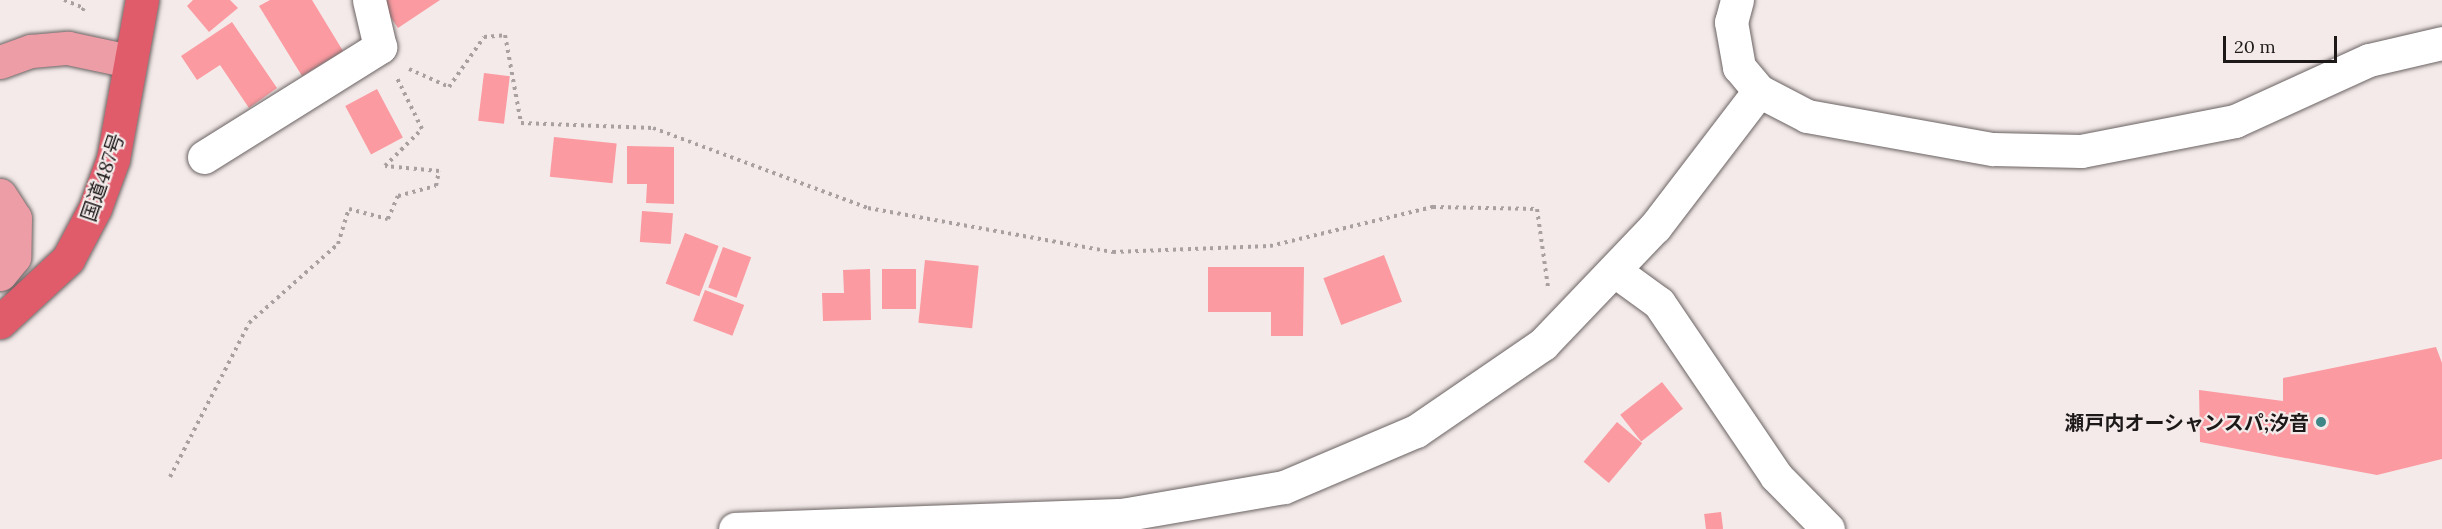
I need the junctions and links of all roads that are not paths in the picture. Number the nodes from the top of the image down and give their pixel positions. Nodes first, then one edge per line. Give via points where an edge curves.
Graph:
1 (142, 0) edge
2 (369, 0) edge
3 (1737, 0) edge
4 (2442, 43) edge
5 (129, 61) junction
6 (0, 62) edge
7 (1759, 92) junction
8 (204, 157) dead end
9 (0, 195) edge
10 (1615, 271) junction
11 (0, 274) edge
12 (0, 322) edge
13 (772, 528) edge
14 (735, 529) edge
15 (1828, 529) edge

1 - 5 highway, 国道487号
2 - 8 street via 380,47
3 - 7 street via 1731,22 1739,66
4 - 7 street via 2369,60 2235,121 2081,151 1993,149 1807,116
5 - 6 main road via 68,48 30,51
5 - 12 highway, 国道487号 via 113,159 95,207 68,259
7 - 10 street
9 - 11 main road via 15,218 14,257
10 - 13 street via 1543,344 1416,431 1284,487 1122,515
10 - 15 street via 1659,303 1776,476
13 - 14 street

